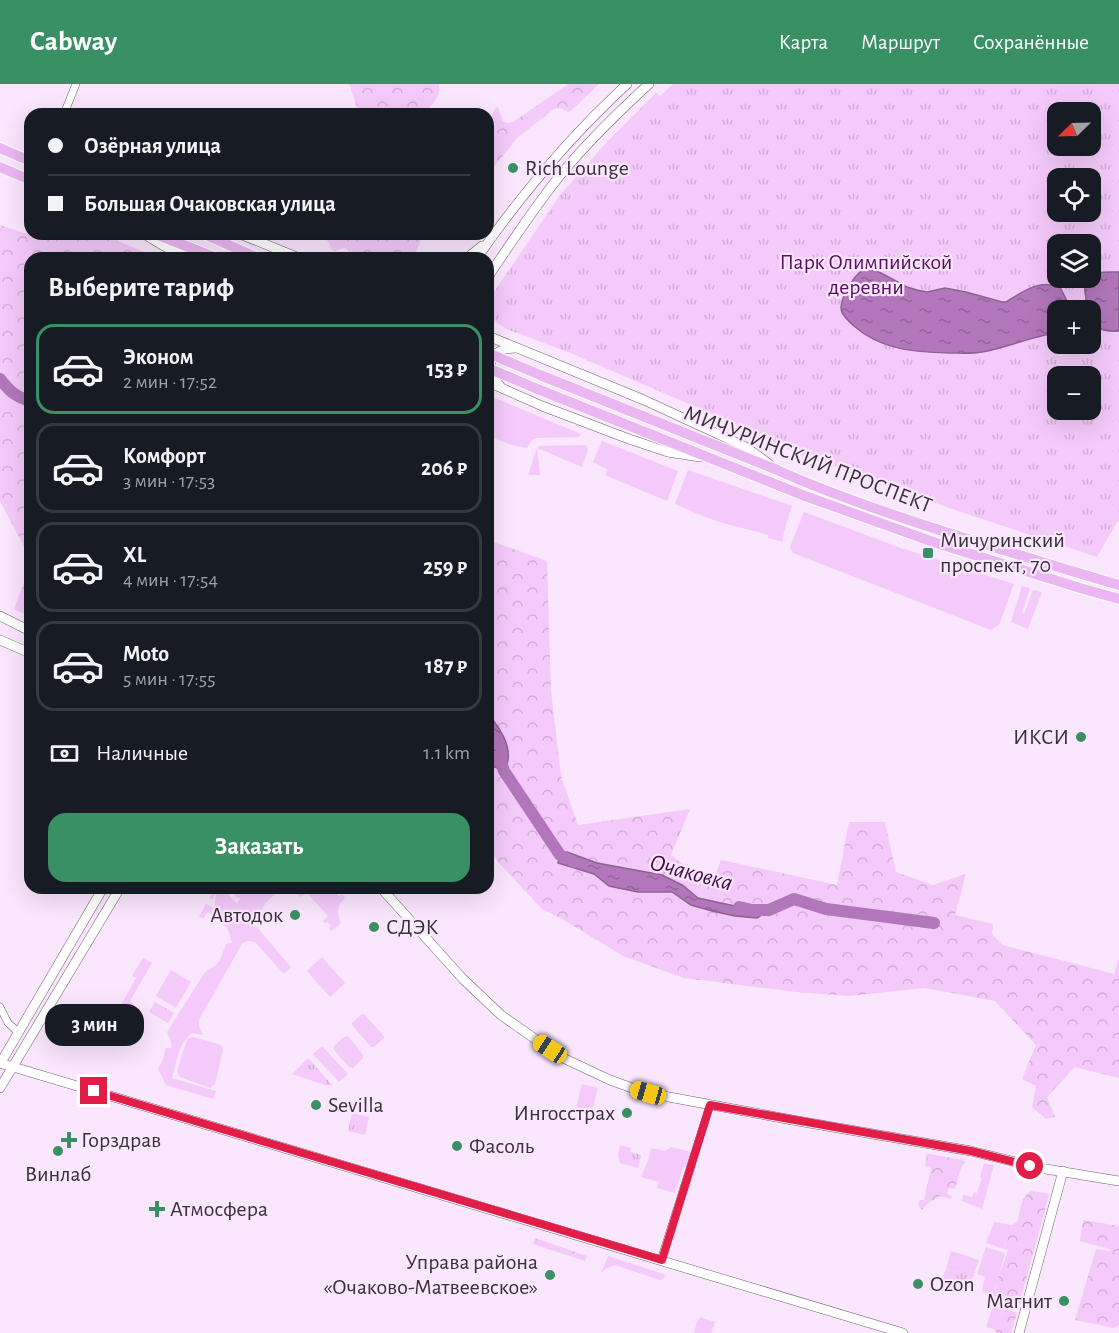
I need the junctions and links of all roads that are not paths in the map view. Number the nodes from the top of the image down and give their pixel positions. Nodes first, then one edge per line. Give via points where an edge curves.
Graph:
1 (76, 84) edge
2 (627, 84) edge
3 (649, 84) edge
4 (66, 108) edge
5 (0, 148) edge
6 (24, 158) edge
7 (0, 167) edge
8 (24, 177) edge
9 (494, 234) edge
10 (154, 240) edge
11 (171, 240) edge
12 (218, 240) edge
13 (255, 240) edge
14 (489, 240) edge
15 (176, 252) edge
16 (201, 252) edge
17 (244, 252) edge
18 (284, 252) edge
19 (474, 252) edge
20 (494, 268) edge
21 (494, 337) edge
22 (518, 348) junction
23 (494, 356) edge
24 (494, 356) edge
25 (494, 371) edge
26 (494, 378) edge
27 (494, 385) edge
28 (501, 388) junction
29 (712, 458) junction
30 (776, 469) junction
31 (1119, 585) edge
32 (1119, 599) edge
33 (0, 616) edge
34 (24, 628) edge
35 (0, 640) edge
36 (24, 650) edge
37 (99, 894) edge
38 (116, 894) edge
39 (386, 894) edge
40 (0, 1007) edge
41 (18, 1032) junction
42 (0, 1063) edge
43 (12, 1067) junction
44 (0, 1088) edge
45 (710, 1105) junction
46 (1062, 1171) junction
47 (1119, 1181) edge
48 (662, 1260) junction
49 (903, 1333) edge
50 (1019, 1333) edge

1 - 4 street
2 - 9 street via 570,141
3 - 20 street via 551,186
5 - 6 main road
7 - 8 main road
10 - 15 street
11 - 16 main road
12 - 17 main road
13 - 18 street
14 - 19 street
21 - 22 street
22 - 23 street via 501,350
22 - 30 street via 746,447
24 - 30 main road, МИЧУРИНСКИЙ ПРОСПЕКТ, bridge
25 - 29 main road, МИЧУРИНСКИЙ ПРОСПЕКТ, bridge
26 - 28 street
27 - 28 street
28 - 29 street via 668,453
29 - 32 main road, МИЧУРИНСКИЙ ПРОСПЕКТ via 936,543
30 - 31 main road, МИЧУРИНСКИЙ ПРОСПЕКТ via 903,518
33 - 34 street
35 - 36 street
37 - 41 street
38 - 43 street
39 - 45 street via 478,994 538,1042 575,1064 626,1086
40 - 41 street
41 - 42 street
42 - 43 street
43 - 44 street
43 - 48 street
45 - 46 street
45 - 48 street
46 - 47 street
46 - 50 street
48 - 49 street

